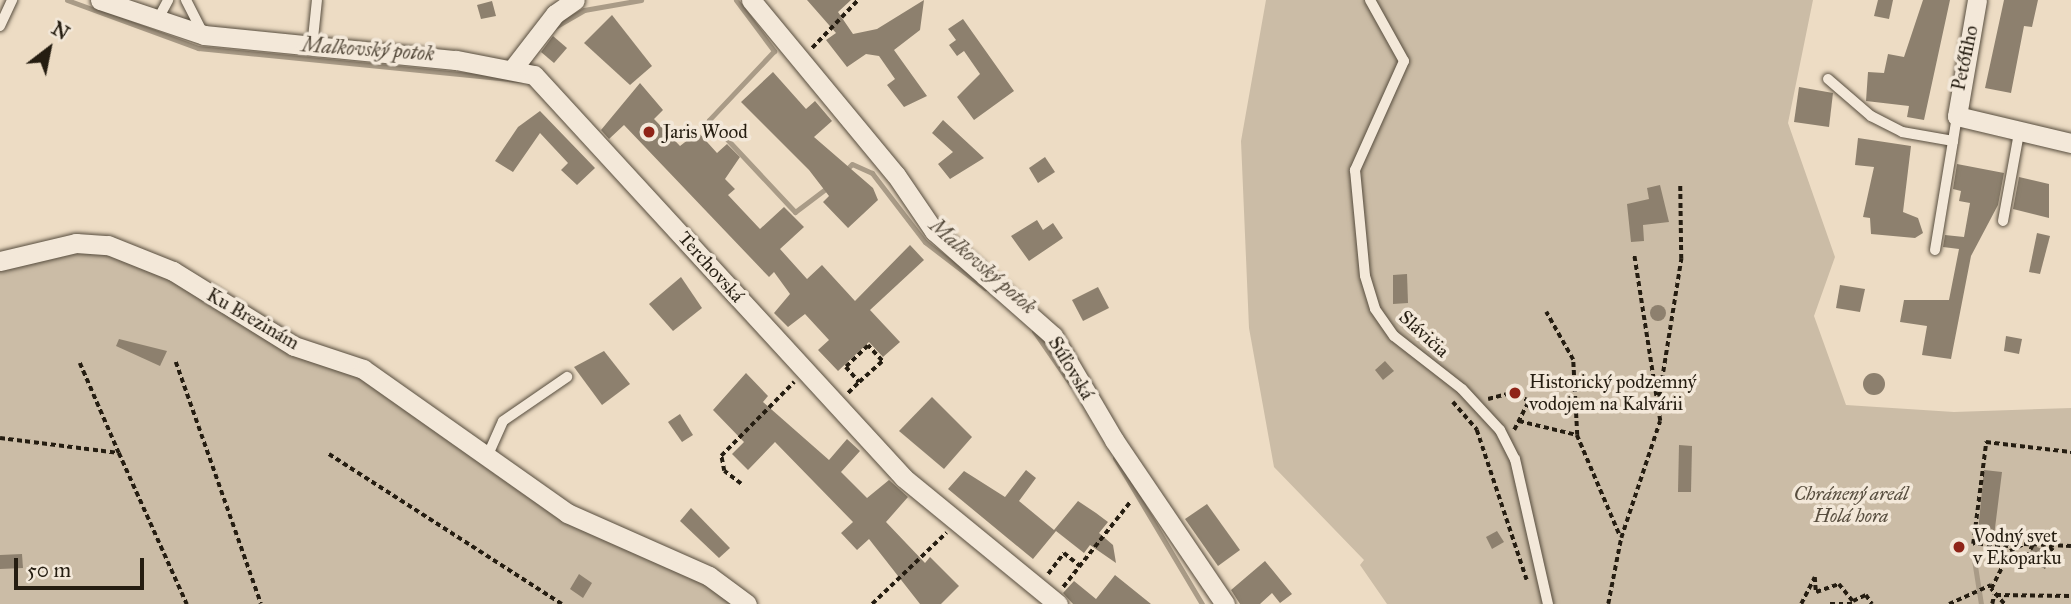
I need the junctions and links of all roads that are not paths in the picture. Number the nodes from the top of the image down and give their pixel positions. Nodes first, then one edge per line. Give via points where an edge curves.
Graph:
1 (12, 0) edge
2 (100, 0) edge
3 (168, 0) edge
4 (186, 0) edge
5 (317, 0) edge
6 (575, 0) edge
7 (751, 0) edge
8 (1370, 0) edge
9 (1977, 0) edge
10 (157, 21) junction
11 (0, 26) edge
12 (204, 35) junction
13 (312, 48) junction
14 (522, 70) junction
15 (1828, 79) dead end
16 (1957, 116) junction
17 (2019, 133) junction
18 (1953, 141) junction
19 (2071, 143) edge
20 (2003, 221) dead end
21 (1935, 250) dead end
22 (0, 261) edge
23 (567, 376) dead end
24 (487, 457) junction
25 (1056, 602) edge
26 (747, 604) edge
27 (1225, 604) edge
28 (1548, 604) edge

1 - 11 lane
2 - 10 street
3 - 10 lane
4 - 12 lane
5 - 13 lane
6 - 14 street via 555,14
7 - 27 street, Súľovská via 934,231 1053,336 1114,440
8 - 28 lane, Slávičia via 1404,61 1355,170 1365,276 1375,309 1394,336 1465,392 1509,446
9 - 16 street, Petőfiho
10 - 12 street
12 - 13 street
13 - 14 street
14 - 25 street, Terchovská via 955,524
15 - 18 lane via 1871,116 1902,132
16 - 17 street
16 - 18 lane
17 - 19 street
17 - 20 lane
18 - 21 lane
22 - 24 street, Ku Brezinám via 76,243 108,245 163,267 293,346 363,369
23 - 24 lane via 503,421
24 - 26 street, Ku Brezinám via 567,513 709,576

